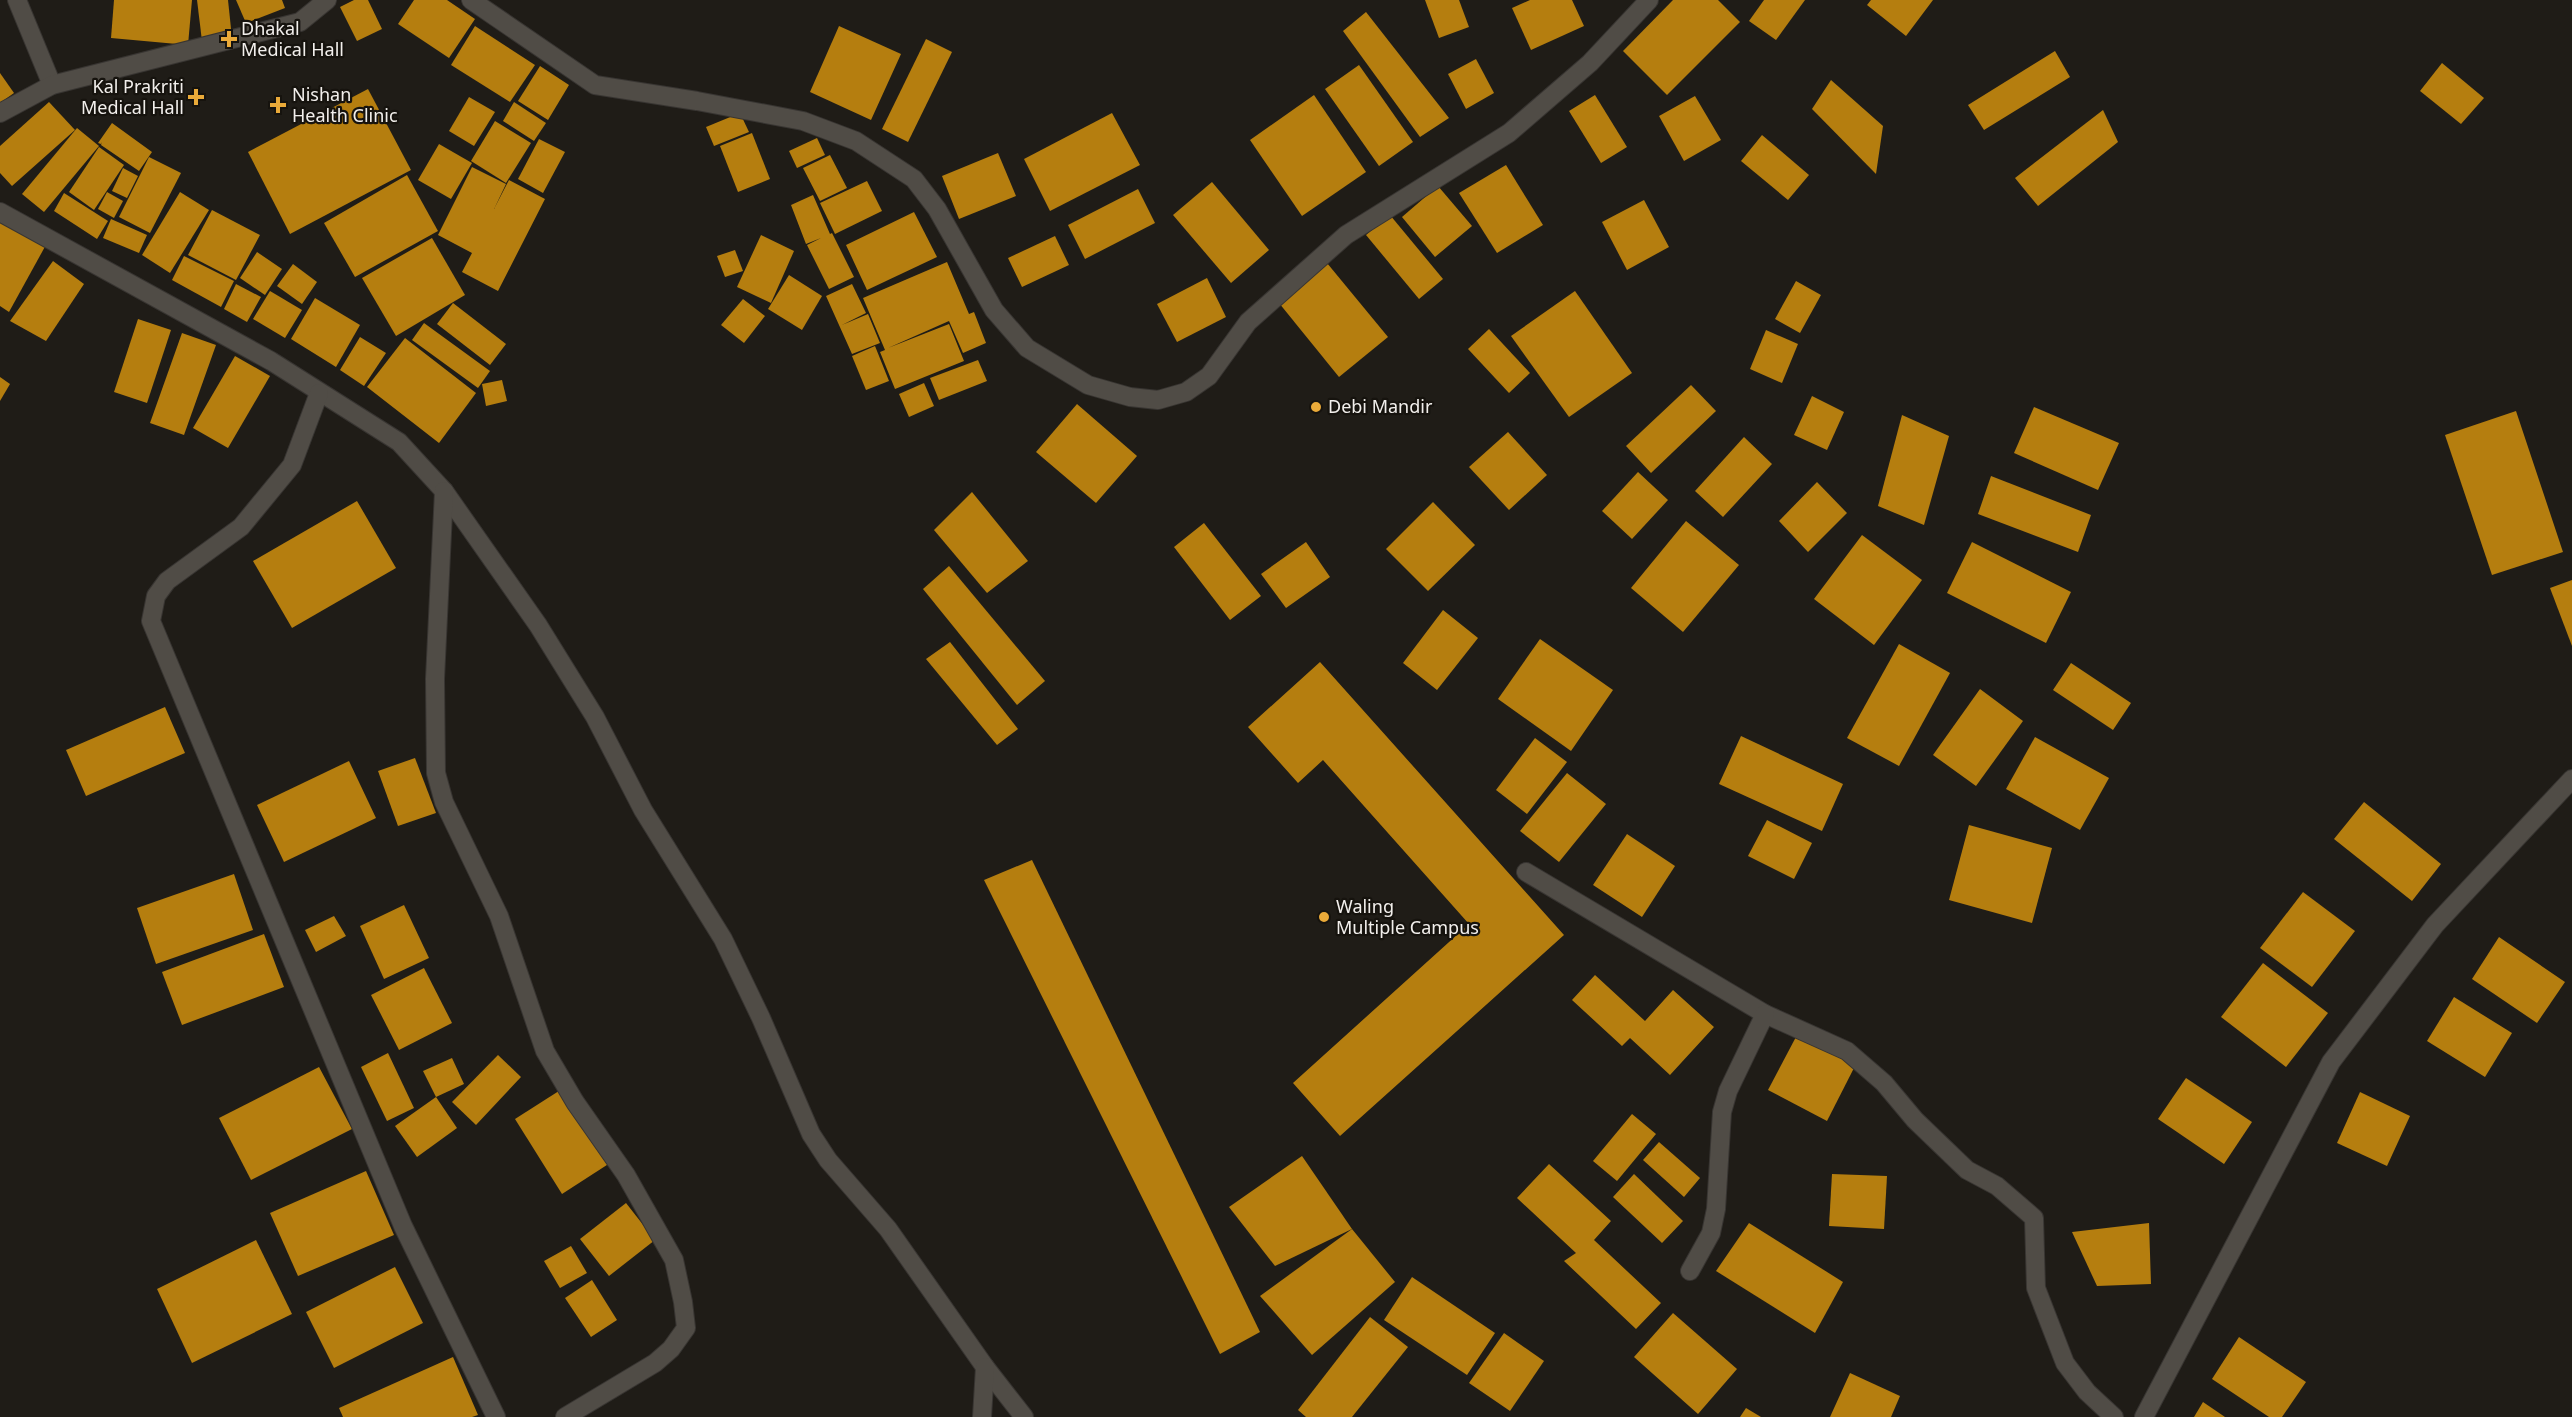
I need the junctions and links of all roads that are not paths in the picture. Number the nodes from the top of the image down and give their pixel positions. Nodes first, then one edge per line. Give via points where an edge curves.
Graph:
1 (17, 0) edge
2 (327, 0) edge
3 (471, 0) edge
4 (1648, 0) edge
5 (52, 85) junction
6 (0, 113) edge
7 (0, 212) edge
8 (319, 393) junction
9 (444, 491) junction
10 (2572, 780) edge
11 (1526, 872) dead end
12 (1765, 1014) junction
13 (1690, 1271) dead end
14 (985, 1367) junction
15 (496, 1417) edge
16 (565, 1417) edge
17 (981, 1417) edge
18 (1024, 1417) edge
19 (2114, 1417) edge
20 (2144, 1417) edge

1 - 5 street
2 - 5 street via 300,22
3 - 4 street via 595,85 803,121 856,141 914,179 937,209 994,310 1027,348 1088,385 1158,400 1186,392 1209,376 1248,322 1346,235 1509,133 1590,63
5 - 6 street
7 - 8 street via 271,362
8 - 9 street via 399,442
8 - 15 street via 292,465 241,527 167,581 156,596 151,621 403,1226
9 - 14 street via 538,625 595,717 643,810 723,939 817,1143 888,1229
9 - 16 street via 435,720 436,773 444,802 499,916 545,1051 626,1175 674,1260 683,1302 686,1328 671,1349 656,1363
10 - 20 street via 2435,925 2331,1062
11 - 12 street
12 - 13 street via 1728,1091 1722,1112 1711,1233
12 - 19 street via 1847,1051 1884,1083 1915,1120 1967,1170 1997,1186 2034,1218 2036,1288 2065,1363 2087,1392
14 - 17 street
14 - 18 street

